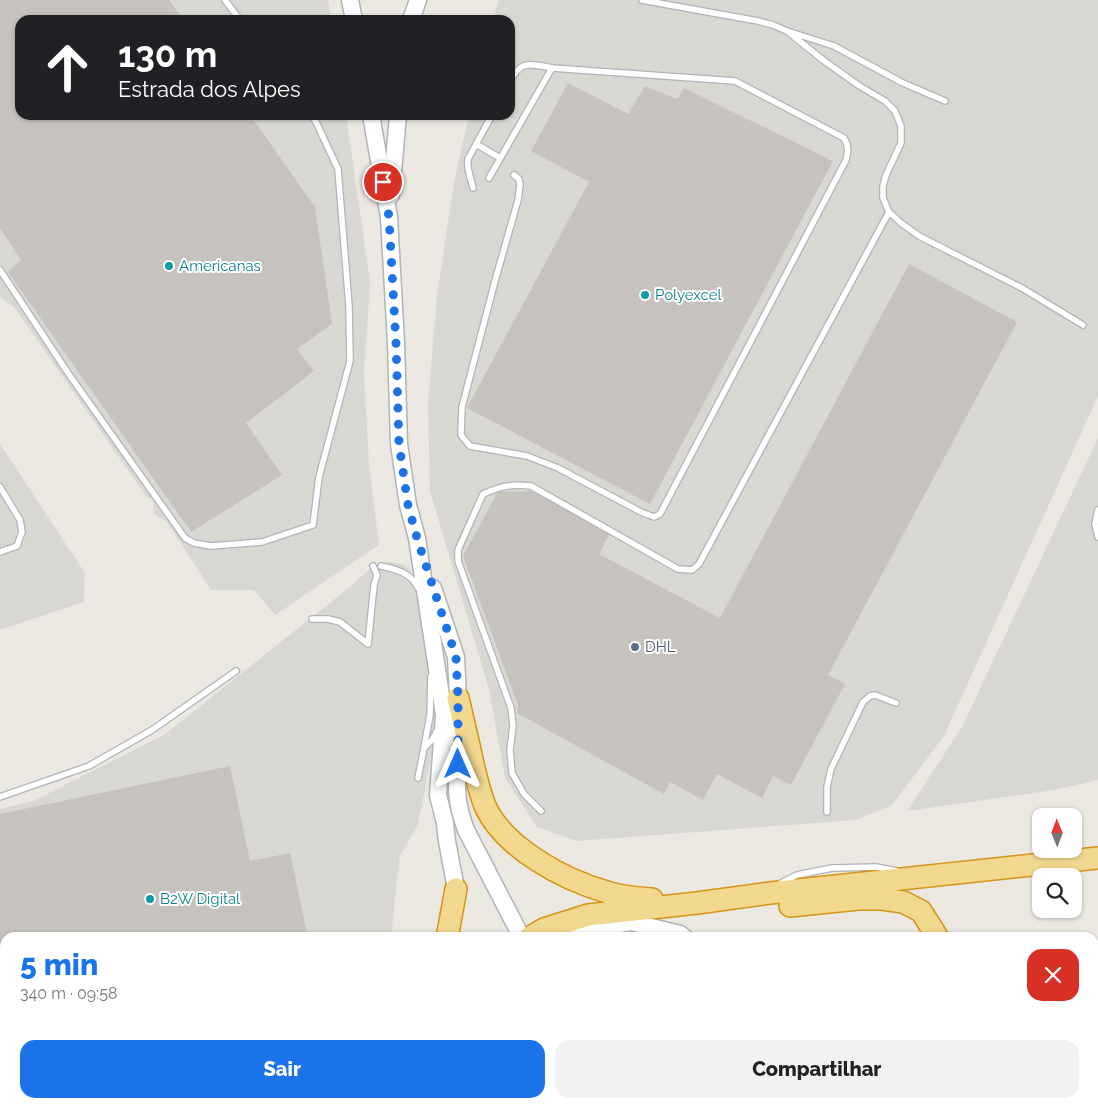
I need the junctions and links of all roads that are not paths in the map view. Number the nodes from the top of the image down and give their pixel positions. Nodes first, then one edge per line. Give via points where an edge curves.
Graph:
1 (225, 0) edge
2 (418, 0) edge
3 (646, 0) edge
4 (236, 15) edge
5 (413, 15) edge
6 (788, 31) junction
7 (552, 68) junction
8 (515, 71) edge
9 (944, 101) dead end
10 (314, 120) edge
11 (372, 120) edge
12 (398, 120) edge
13 (489, 120) edge
14 (476, 144) junction
15 (500, 158) junction
16 (514, 175) dead end
17 (489, 178) dead end
18 (473, 188) dead end
19 (889, 212) junction
20 (389, 217) junction
21 (0, 270) edge
22 (1083, 325) dead end
23 (0, 487) edge
24 (1098, 510) edge
25 (1098, 537) edge
26 (417, 538) junction
27 (0, 552) edge
28 (374, 566) dead end
29 (381, 566) dead end
30 (312, 619) dead end
31 (236, 670) dead end
32 (458, 698) junction
33 (896, 703) dead end
34 (444, 716) junction
35 (424, 748) junction
36 (418, 778) dead end
37 (0, 797) edge
38 (541, 811) dead end
39 (827, 812) dead end
40 (1098, 858) edge
41 (456, 889) junction
42 (697, 903) junction
43 (631, 922) junction
44 (448, 932) edge
45 (456, 932) edge
46 (519, 932) edge
47 (540, 932) edge
48 (576, 932) edge
49 (672, 932) edge
50 (935, 932) edge

1 - 4 lane
2 - 5 main road
3 - 6 lane via 758,21
6 - 9 lane via 834,46
6 - 19 lane via 895,111 901,126 901,143 883,186 883,198
7 - 8 lane via 529,64
7 - 15 lane
7 - 16 lane via 735,81 848,143 846,160 660,514 654,517 558,468 527,456 470,446 461,435 462,407 518,200 520,185
10 - 21 lane via 338,169 350,361 320,477 312,525 262,542 211,546 185,538 68,373
11 - 20 main road
12 - 20 main road
13 - 14 lane
14 - 15 lane
14 - 18 lane via 467,164
15 - 17 lane
19 - 22 lane via 919,236 1022,288
19 - 38 lane via 699,564 692,570 678,570 531,486 501,486 483,494 458,550 458,561 511,708 512,772 524,794
20 - 26 main road via 399,444 408,505
23 - 27 lane via 20,520 22,532 17,546
24 - 25 lane via 1095,524
26 - 32 main road via 456,657
26 - 34 main road
28 - 30 lane via 377,574 368,644 340,622
29 - 35 lane via 408,576 416,583 422,601 431,661 430,715
31 - 37 lane via 152,730 89,766
32 - 42 highway via 474,774 486,807 513,842 561,874 608,893
32 - 46 main road via 457,791 461,818
33 - 39 lane via 875,696 863,702 831,769
34 - 35 lane via 432,740
34 - 41 main road via 438,795
35 - 36 lane
40 - 42 highway
41 - 44 highway
41 - 45 main road
42 - 47 highway via 588,915
43 - 48 main road
43 - 49 main road
43 - 50 highway via 882,899 904,902 922,910

